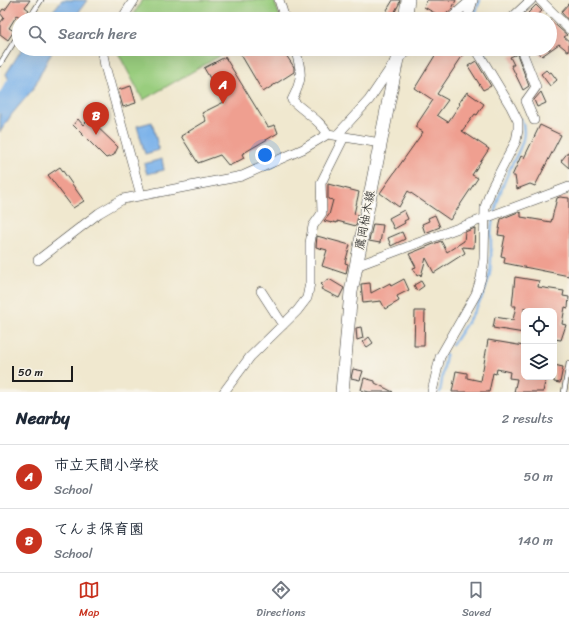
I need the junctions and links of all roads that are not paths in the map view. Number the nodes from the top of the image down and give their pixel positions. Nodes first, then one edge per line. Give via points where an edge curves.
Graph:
1 (41, 0) edge
2 (134, 0) edge
3 (279, 0) edge
4 (408, 0) edge
5 (472, 0) edge
6 (531, 0) edge
7 (540, 0) edge
8 (33, 12) edge
9 (126, 12) edge
10 (283, 12) edge
11 (406, 12) edge
12 (458, 12) edge
13 (469, 12) edge
14 (518, 12) edge
15 (552, 12) edge
16 (557, 17) edge
17 (569, 29) edge
18 (12, 45) edge
19 (103, 56) edge
20 (297, 56) edge
21 (397, 56) edge
22 (398, 56) edge
23 (480, 56) edge
24 (524, 56) edge
25 (0, 64) edge
26 (534, 120) dead end
27 (336, 135) junction
28 (380, 143) junction
29 (569, 187) edge
30 (141, 195) junction
31 (484, 218) junction
32 (38, 260) dead end
33 (356, 266) junction
34 (261, 291) dead end
35 (282, 325) junction
36 (569, 363) edge
37 (224, 392) edge
38 (342, 392) edge
39 (432, 392) edge
40 (564, 392) edge

1 - 8 lane
2 - 9 street
3 - 10 street
4 - 11 main road
5 - 12 street
5 - 13 street
6 - 14 street
7 - 15 street
16 - 17 street
18 - 25 lane
19 - 30 street
20 - 27 street via 301,84 292,100
21 - 27 street via 370,100
22 - 28 main road, 鷹岡柚木線
23 - 31 street via 518,121 516,141 492,187
24 - 26 street via 536,87 526,101
27 - 28 street
27 - 30 street via 242,176
27 - 35 street via 321,183 322,213 313,226 307,298
28 - 33 main road, 鷹岡柚木線
29 - 31 street
30 - 32 street via 123,199 99,213
31 - 33 street
31 - 39 street via 484,259 481,278 469,309 440,357
33 - 38 main road, 鷹岡柚木線 via 347,316
34 - 35 street
35 - 37 street via 250,357
36 - 40 lane

